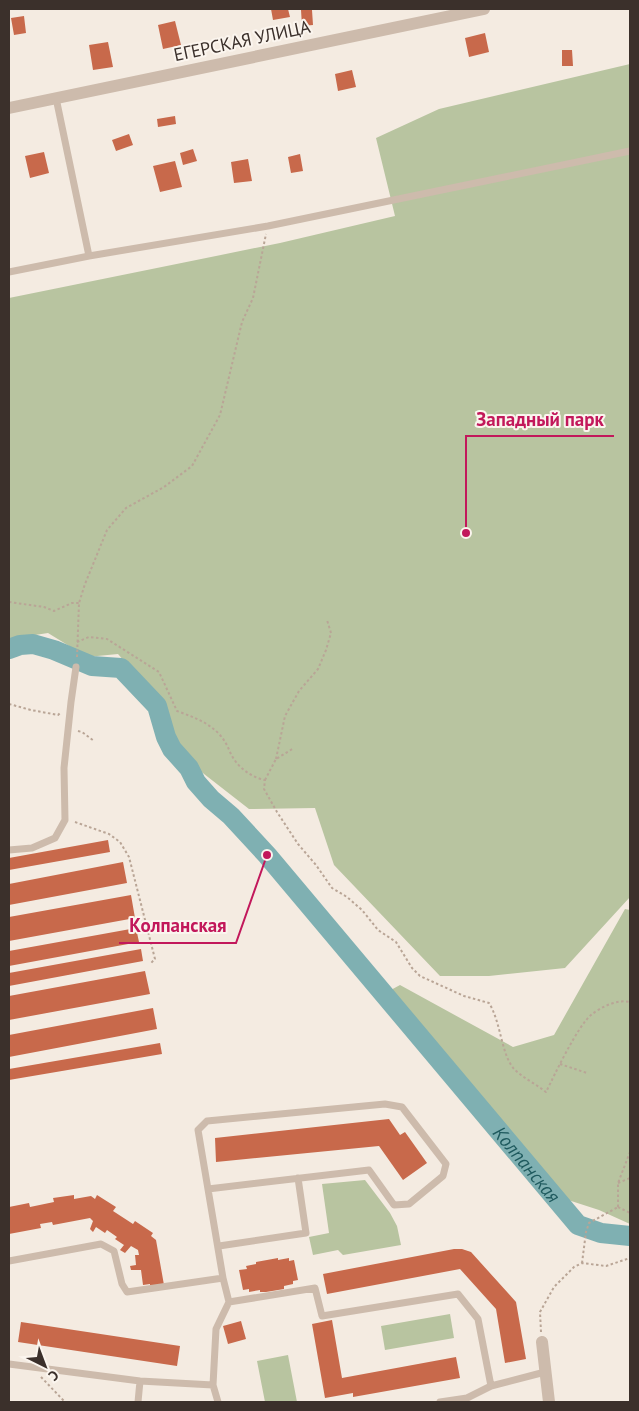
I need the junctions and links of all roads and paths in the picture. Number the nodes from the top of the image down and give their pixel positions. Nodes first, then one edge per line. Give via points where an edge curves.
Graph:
1 (484, 9) edge
2 (56, 98) junction
3 (9, 108) edge
4 (630, 151) edge
5 (268, 226) junction
6 (89, 256) junction
7 (9, 272) edge
8 (9, 602) edge
9 (79, 603) junction
10 (327, 620) dead end
11 (77, 642) junction
12 (76, 667) joint
13 (71, 702) junction
14 (9, 704) edge
15 (68, 729) junction
16 (94, 741) dead end
17 (294, 748) dead end
18 (276, 759) junction
19 (265, 780) junction
20 (65, 820) junction
21 (9, 850) edge
22 (150, 964) dead end
23 (630, 1002) edge
24 (560, 1064) junction
25 (587, 1073) dead end
26 (630, 1152) edge
27 (298, 1178) junction
28 (630, 1178) edge
29 (618, 1183) junction
30 (208, 1189) junction
31 (618, 1206) junction
32 (630, 1213) edge
33 (219, 1246) junction
34 (630, 1258) edge
35 (9, 1261) edge
36 (582, 1264) junction
37 (223, 1278) junction
38 (229, 1302) junction
39 (542, 1342) joint
40 (9, 1364) edge
41 (31, 1367) junction
42 (545, 1372) junction
43 (140, 1381) junction
44 (213, 1385) junction
45 (491, 1386) junction
46 (65, 1402) edge
47 (138, 1402) edge
48 (218, 1402) edge
49 (440, 1402) edge
50 (549, 1402) edge

1 - 2 street, ЕГЕРСКАЯ УЛИЦА
2 - 3 street, ЕГЕРСКАЯ УЛИЦА
2 - 6 lane
4 - 5 lane
5 - 6 lane
5 - 9 path via 220,415 192,466 164,487 126,508 107,530
6 - 7 lane
8 - 9 path via 54,611
9 - 11 path
10 - 18 path via 332,634 318,669 299,691 285,716
11 - 12 path
11 - 19 path via 89,637 107,639 159,672 176,711 211,726 226,742 240,767
12 - 13 lane
13 - 14 path via 58,715
13 - 15 lane
15 - 16 path via 82,732
15 - 20 lane via 64,768
17 - 18 path
18 - 19 path
19 - 24 path via 264,790 277,812 332,888 347,896 378,930 396,942 420,976 464,996 489,1003 507,1058 514,1069 546,1092
20 - 21 lane via 55,838 32,848
20 - 22 path via 109,834 120,842 129,857 155,959
23 - 24 path via 608,1005 590,1016
24 - 25 path
26 - 29 path
27 - 30 lane
27 - 30 lane via 369,1170 394,1205 409,1204 443,1176 446,1164 402,1108 385,1104 207,1121 198,1130
27 - 33 lane via 306,1233
28 - 29 path
29 - 31 path
30 - 33 lane
31 - 32 path
31 - 36 path via 589,1223
33 - 37 lane
34 - 36 path via 606,1266
35 - 37 lane via 101,1244 114,1251 127,1292
36 - 39 path via 554,1287 540,1312
37 - 38 lane
38 - 44 lane via 216,1329
38 - 45 lane via 315,1288 322,1316 458,1294 478,1319
39 - 42 street
40 - 41 lane
41 - 43 lane
41 - 46 path
42 - 45 lane
42 - 50 street
43 - 44 lane
43 - 47 lane
44 - 48 lane
45 - 49 lane via 467,1398

